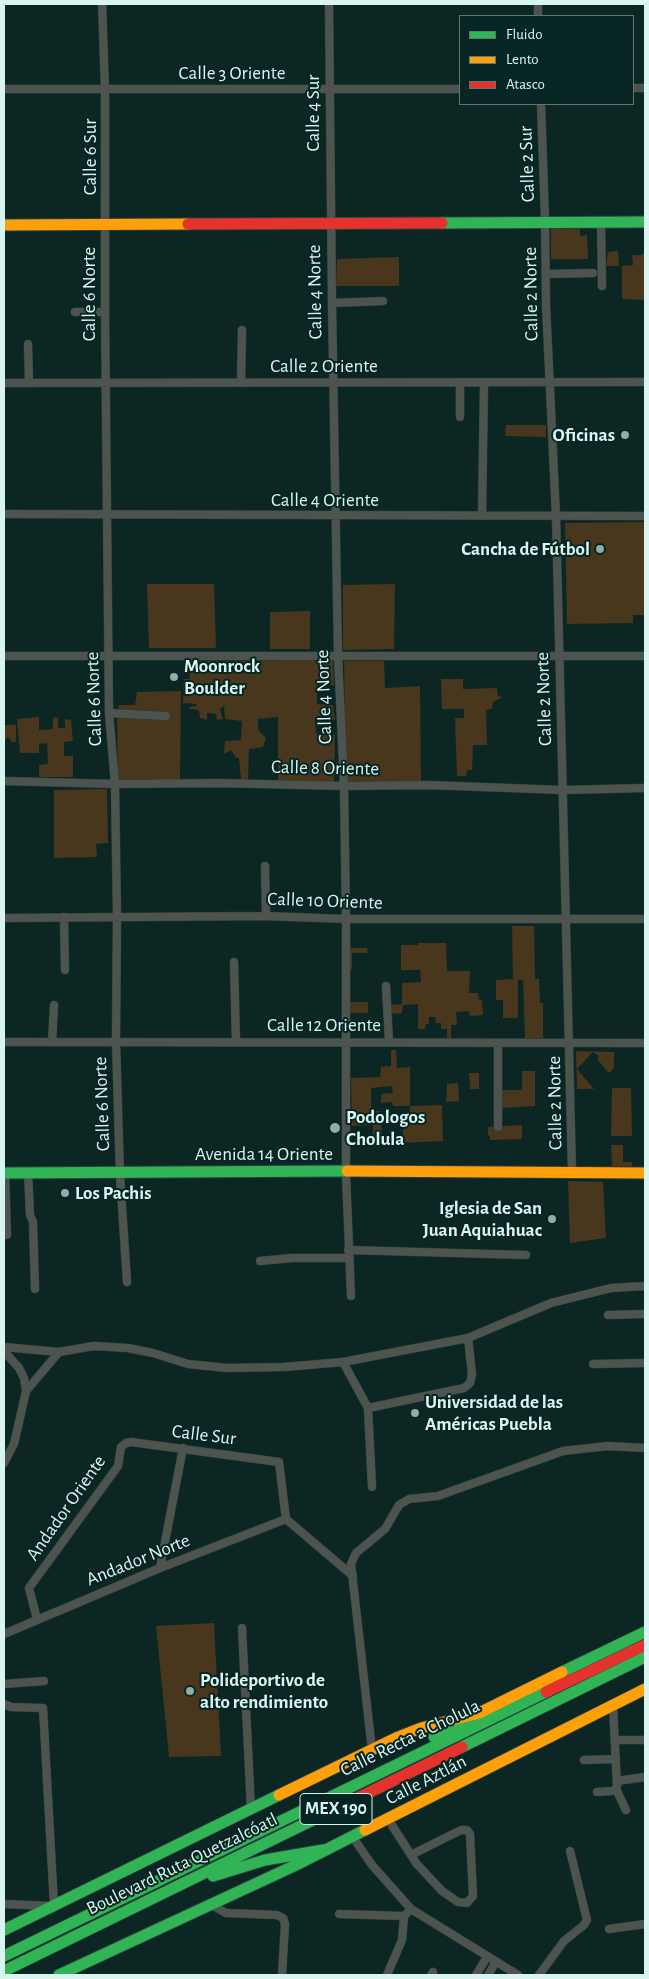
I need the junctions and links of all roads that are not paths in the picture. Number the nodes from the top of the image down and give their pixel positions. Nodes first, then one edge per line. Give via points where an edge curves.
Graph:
1 (102, 4) edge
2 (329, 4) edge
3 (4, 89) edge
4 (105, 89) junction
5 (459, 89) edge
6 (329, 90) junction
7 (541, 105) edge
8 (601, 221) junction
9 (330, 222) junction
10 (645, 222) edge
11 (546, 223) junction
12 (4, 224) edge
13 (106, 225) junction
14 (592, 273) dead end
15 (546, 274) junction
16 (602, 286) dead end
17 (383, 301) dead end
18 (332, 303) junction
19 (74, 312) dead end
20 (105, 312) junction
21 (242, 330) dead end
22 (28, 344) dead end
23 (106, 382) junction
24 (333, 382) junction
25 (549, 382) junction
26 (645, 382) edge
27 (4, 383) edge
28 (29, 383) junction
29 (241, 383) junction
30 (460, 383) junction
31 (484, 383) junction
32 (460, 417) dead end
33 (4, 514) edge
34 (107, 515) junction
35 (336, 516) junction
36 (482, 516) junction
37 (556, 516) junction
38 (645, 516) edge
39 (559, 655) junction
40 (4, 656) edge
41 (109, 656) junction
42 (338, 656) junction
43 (645, 656) edge
44 (109, 713) junction
45 (166, 716) dead end
46 (4, 781) edge
47 (115, 784) junction
48 (344, 786) junction
49 (645, 788) edge
50 (563, 790) junction
51 (265, 866) dead end
52 (117, 916) junction
53 (266, 916) junction
54 (64, 917) junction
55 (4, 918) edge
56 (346, 919) junction
57 (645, 919) edge
58 (566, 920) junction
59 (234, 962) dead end
60 (65, 970) dead end
61 (386, 986) dead end
62 (54, 1005) dead end
63 (4, 1042) edge
64 (52, 1042) junction
65 (116, 1042) junction
66 (236, 1042) junction
67 (346, 1042) junction
68 (389, 1042) junction
69 (498, 1043) junction
70 (570, 1043) junction
71 (645, 1043) edge
72 (498, 1126) dead end
73 (347, 1171) junction
74 (4, 1173) edge
75 (28, 1173) junction
76 (120, 1173) junction
77 (572, 1173) junction
78 (645, 1173) edge
79 (7, 1235) dead end
80 (349, 1254) junction
81 (526, 1255) dead end
82 (260, 1262) dead end
83 (127, 1282) dead end
84 (645, 1286) edge
85 (35, 1290) dead end
86 (351, 1296) dead end
87 (608, 1314) dead end
88 (645, 1314) edge
89 (468, 1338) junction
90 (4, 1347) edge
91 (4, 1351) edge
92 (59, 1352) junction
93 (343, 1362) junction
94 (645, 1363) edge
95 (593, 1364) dead end
96 (26, 1391) junction
97 (368, 1408) junction
98 (126, 1443) joint
99 (183, 1448) junction
100 (645, 1448) edge
101 (4, 1463) edge
102 (372, 1487) dead end
103 (286, 1519) junction
104 (160, 1568) junction
105 (353, 1576) junction
106 (37, 1619) junction
107 (242, 1628) dead end
108 (645, 1632) edge
109 (4, 1634) edge
110 (645, 1645) edge
111 (645, 1656) edge
112 (44, 1681) dead end
113 (4, 1684) edge
114 (645, 1689) edge
115 (4, 1704) edge
116 (613, 1704) junction
117 (479, 1713) junction
118 (615, 1740) junction
119 (645, 1740) edge
120 (372, 1750) junction
121 (616, 1758) junction
122 (584, 1760) dead end
123 (386, 1769) junction
124 (645, 1777) edge
125 (616, 1785) junction
126 (597, 1792) dead end
127 (251, 1809) junction
128 (626, 1810) dead end
129 (388, 1818) junction
130 (352, 1836) junction
131 (323, 1850) junction
132 (570, 1851) dead end
133 (411, 1855) junction
134 (198, 1876) junction
135 (4, 1904) edge
136 (210, 1904) junction
137 (53, 1905) junction
138 (411, 1909) junction
139 (339, 1914) dead end
140 (404, 1916) junction
141 (645, 1924) edge
142 (609, 1929) dead end
143 (4, 1930) edge
144 (4, 1956) edge
145 (487, 1957) junction
146 (496, 1962) junction
147 (4, 1971) edge
148 (59, 1975) edge
149 (282, 1975) edge
150 (387, 1975) edge
151 (476, 1975) edge
152 (488, 1975) edge
153 (518, 1975) edge
154 (539, 1975) edge

1 - 4 street, Calle 6 Sur
2 - 6 street, Calle 4 Sur
3 - 4 street, Calle 3 Oriente
4 - 6 street, Calle 3 Oriente
4 - 13 street, Calle 6 Sur
5 - 6 street, Calle 3 Oriente
6 - 9 street, Calle 4 Sur
7 - 11 street, Calle 2 Sur
8 - 10 main road
8 - 11 main road
8 - 16 street
9 - 11 main road
9 - 13 main road
9 - 18 street, Calle 4 Norte
11 - 15 street, Calle 2 Norte
12 - 13 main road
13 - 20 street, Calle 6 Norte
14 - 15 street
15 - 25 street, Calle 2 Norte
17 - 18 street
18 - 24 street, Calle 4 Norte
19 - 20 street
20 - 23 street, Calle 6 Norte
21 - 29 street
22 - 28 street
23 - 28 street, Calle 2 Oriente
23 - 29 street, Calle 2 Oriente
23 - 34 street, Calle 6 Norte
24 - 29 street, Calle 2 Oriente
24 - 30 street, Calle 2 Oriente
24 - 35 street, Calle 4 Norte
25 - 26 street, Calle 2 Oriente
25 - 31 street, Calle 2 Oriente
25 - 37 street, Calle 2 Norte
27 - 28 street, Calle 2 Oriente
30 - 31 street, Calle 2 Oriente
30 - 32 street
31 - 36 street
33 - 34 street, Calle 4 Oriente
34 - 35 street, Calle 4 Oriente
34 - 41 street, Calle 6 Norte
35 - 36 street, Calle 4 Oriente
35 - 42 street, Calle 4 Norte
36 - 37 street, Calle 4 Oriente
37 - 38 street, Calle 4 Oriente
37 - 39 street, Calle 2 Norte
39 - 42 street
39 - 43 street
39 - 50 street, Calle 2 Norte
40 - 41 street
41 - 42 street
41 - 44 street, Calle 6 Norte
42 - 48 street, Calle 4 Norte
44 - 45 street
44 - 47 street, Calle 6 Norte
46 - 47 street, Calle 8 Oriente
47 - 48 street, Calle 8 Oriente
47 - 52 street, Calle 6 Norte
48 - 50 street, Calle 8 Oriente via 427,785
48 - 56 street, Calle 4 Norte
49 - 50 street, Calle 8 Oriente
50 - 58 street, Calle 2 Norte
51 - 53 street
52 - 53 street, Calle 10 Oriente
52 - 54 street, Calle 10 Oriente
52 - 65 street, Calle 6 Norte
53 - 56 street, Calle 10 Oriente
54 - 55 street, Calle 10 Oriente
54 - 60 street
56 - 58 street, Calle 10 Oriente
56 - 67 street, Calle 4 Norte
57 - 58 street, Calle 10 Oriente
58 - 70 street, Calle 2 Norte
59 - 66 street
61 - 68 street
62 - 64 street
63 - 64 street, Calle 12 Oriente
64 - 65 street, Calle 12 Oriente
65 - 66 street, Calle 12 Oriente
65 - 76 street, Calle 6 Norte
66 - 67 street, Calle 12 Oriente
67 - 68 street, Calle 12 Oriente
67 - 73 street, Calle 4 Norte
68 - 69 street, Calle 12 Oriente
69 - 70 street, Calle 12 Oriente
69 - 72 street
70 - 71 street, Calle 12 Oriente
70 - 77 street, Calle 2 Norte
73 - 76 main road, Avenida 14 Oriente
73 - 77 main road, Avenida 14 Oriente
73 - 80 street, Calle 4 Norte
74 - 75 main road, Avenida 14 Oriente
74 - 79 street
75 - 76 main road, Avenida 14 Oriente
75 - 85 street
76 - 83 street, Calle 6 Norte
77 - 78 main road, Avenida 14 Oriente
80 - 81 street
80 - 82 street
80 - 86 street, Calle 4 Norte
84 - 89 street via 611,1288 551,1303
87 - 88 street
89 - 93 street
89 - 97 street via 472,1374 470,1383 464,1388
90 - 92 street
91 - 96 street via 19,1368
92 - 93 street via 94,1346 128,1348 188,1364 227,1368
92 - 96 street
93 - 97 street
94 - 95 street
96 - 101 street via 14,1444
97 - 102 street
98 - 99 street, Calle Sur
98 - 106 street, Andador Oriente via 121,1447 118,1466 29,1588
99 - 103 street, Calle Sur via 279,1462
99 - 104 street
100 - 105 street via 608,1446 563,1451 438,1496 409,1499 399,1505 386,1529 356,1553 351,1564
103 - 104 street, Andador Norte
103 - 105 street
104 - 106 street, Andador Norte
105 - 120 street
106 - 109 street, Andador Norte
107 - 127 street
108 - 117 main road, Boulevard Ruta Quetzalcóatl
110 - 123 main road, Calle Recta a Cholula / MEX 190
111 - 134 main road, Boulevard Ruta Quetzalcóatl / MEX 190
112 - 113 street
114 - 116 main road, Calle Aztlán
115 - 137 street via 43,1708
116 - 118 street
116 - 129 main road, Calle Aztlán
117 - 120 main road, Boulevard Ruta Quetzalcóatl via 415,1730
117 - 123 main road
118 - 119 street
118 - 121 street
120 - 127 main road, Boulevard Ruta Quetzalcóatl
121 - 122 street
121 - 125 street
123 - 144 main road, Calle Recta a Cholula / MEX 190
124 - 125 street
125 - 126 street
125 - 128 street
127 - 137 main road, Boulevard Ruta Quetzalcóatl
129 - 130 main road, Calle Aztlán
129 - 133 street
130 - 131 main road, Calle Aztlán
130 - 138 street via 372,1865
131 - 134 main road via 265,1860 212,1876
131 - 136 main road, Calle Aztlán
132 - 154 street via 587,1920 564,1941
133 - 133 street via 442,1891 458,1902 467,1903 473,1896 470,1834 467,1830
134 - 147 main road, Boulevard Ruta Quetzalcóatl / MEX 190
135 - 137 street
136 - 148 main road, Calle Aztlán
136 - 149 street via 226,1913 283,1918
137 - 143 main road, Boulevard Ruta Quetzalcóatl
138 - 140 street
138 - 145 street
139 - 140 street
140 - 150 street via 402,1940
141 - 142 street
145 - 146 street
145 - 151 street
146 - 152 street
146 - 153 street

